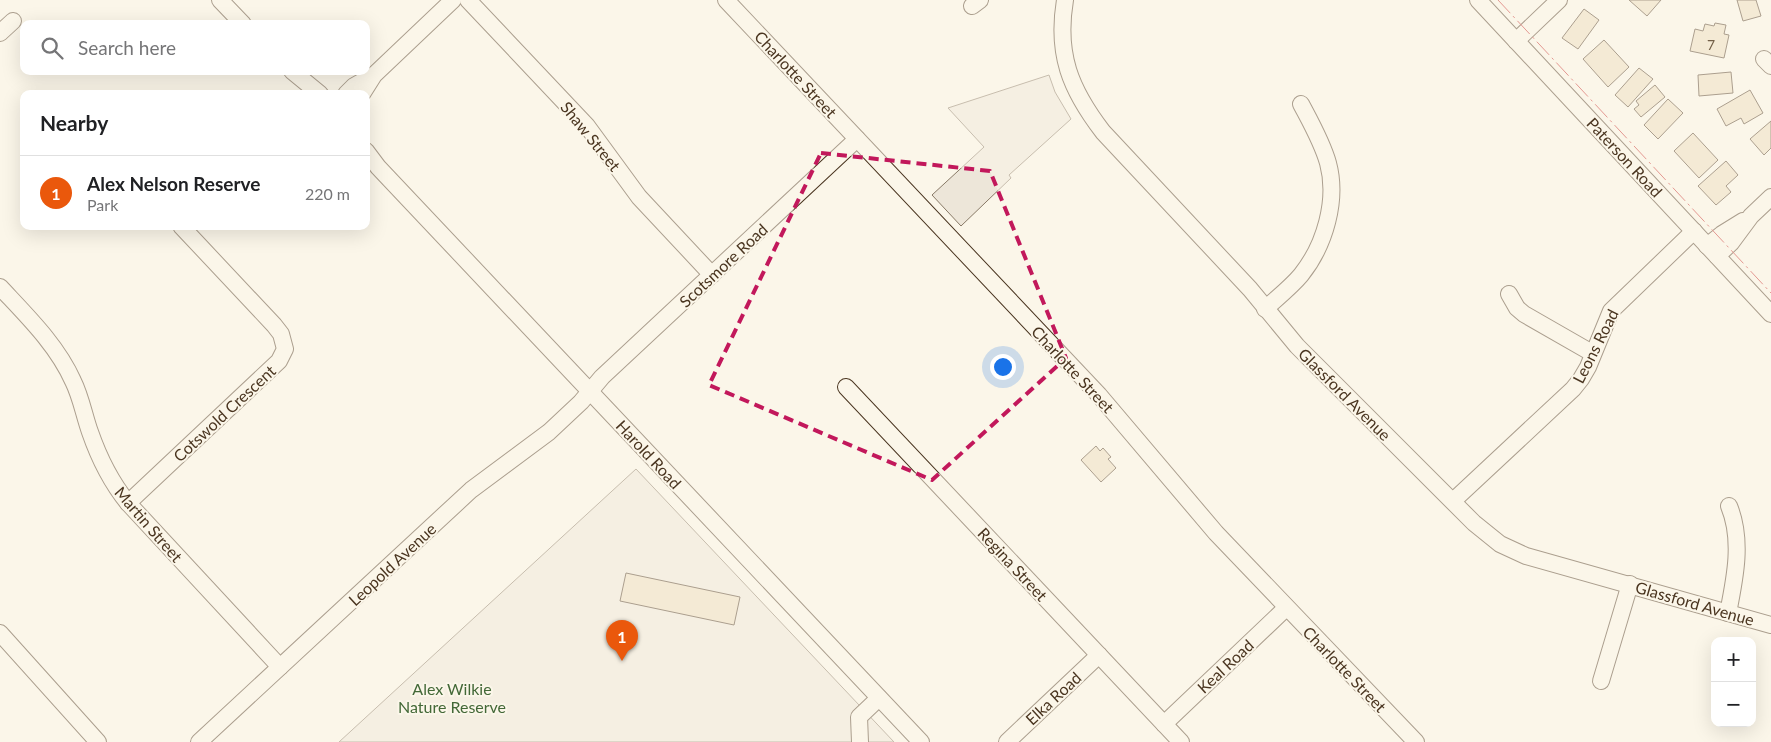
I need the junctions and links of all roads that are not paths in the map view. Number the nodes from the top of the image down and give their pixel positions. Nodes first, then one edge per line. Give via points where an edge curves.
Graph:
1 (220, 0) edge
2 (453, 0) edge
3 (468, 0) edge
4 (726, 0) edge
5 (1065, 0) edge
6 (1478, 0) edge
7 (1559, 0) edge
8 (239, 20) edge
9 (12, 21) dead end
10 (0, 33) edge
11 (1516, 40) junction
12 (374, 74) junction
13 (289, 75) edge
14 (297, 75) edge
15 (299, 90) edge
16 (315, 90) edge
17 (350, 90) edge
18 (364, 90) edge
19 (1301, 104) dead end
20 (857, 139) junction
21 (372, 163) edge
22 (1771, 197) edge
23 (185, 230) edge
24 (1694, 231) junction
25 (1712, 251) junction
26 (712, 275) junction
27 (0, 287) edge
28 (1509, 294) dead end
29 (1265, 309) junction
30 (1771, 314) edge
31 (1592, 353) junction
32 (846, 387) dead end
33 (590, 391) junction
34 (1453, 501) junction
35 (128, 504) junction
36 (1729, 506) dead end
37 (1630, 584) junction
38 (1286, 608) junction
39 (1728, 613) junction
40 (1771, 625) edge
41 (0, 634) edge
42 (1099, 655) junction
43 (280, 667) junction
44 (1601, 681) dead end
45 (879, 698) junction
46 (1164, 724) junction
47 (98, 742) edge
48 (199, 742) edge
49 (860, 742) edge
50 (921, 742) edge
51 (1006, 742) edge
52 (1181, 742) edge
53 (1416, 742) edge

1 - 8 street
2 - 12 street
3 - 26 street, Shaw Street via 587,126 639,197
4 - 20 street, Charlotte Street
5 - 29 street, Glassford Avenue via 1062,32 1065,60 1083,105 1103,132 1234,271
6 - 11 street, Paterson Road
7 - 11 street
9 - 10 street
11 - 24 street, Paterson Road
12 - 17 street
12 - 18 street
13 - 15 street
14 - 16 street
19 - 29 street via 1322,145 1328,165 1328,218 1310,263 1295,282
20 - 26 street, Scotsmore Road
20 - 38 street, Charlotte Street via 1099,395 1216,533
21 - 33 street, Harold Road
22 - 25 street via 1751,216 1722,234
23 - 35 street, Cotswold Crescent via 274,324 286,349 279,361
24 - 25 street, Paterson Road
24 - 31 street, Leons Road via 1611,311
25 - 30 street, Paterson Road
26 - 33 street, Scotsmore Road
27 - 35 street, Martin Street via 65,365 81,400 96,450
28 - 31 street via 1524,314
29 - 34 street, Glassford Avenue via 1297,346
31 - 34 street, Leons Road via 1588,367 1574,388
32 - 42 street, Regina Street
33 - 43 street, Leopold Avenue via 549,432 471,490
33 - 45 street, Harold Road
34 - 37 street, Glassford Avenue via 1489,536 1515,552
35 - 43 street, Martin Street
36 - 39 street via 1737,543
37 - 39 street, Glassford Avenue
37 - 44 street
38 - 46 street, Keal Road
38 - 53 street, Charlotte Street
39 - 40 street, Glassford Avenue
41 - 47 street
42 - 46 street, Regina Street
42 - 51 street, Elka Road
43 - 48 street, Leopold Avenue
45 - 49 street via 859,717
45 - 50 street, Harold Road
46 - 52 street, Regina Street

